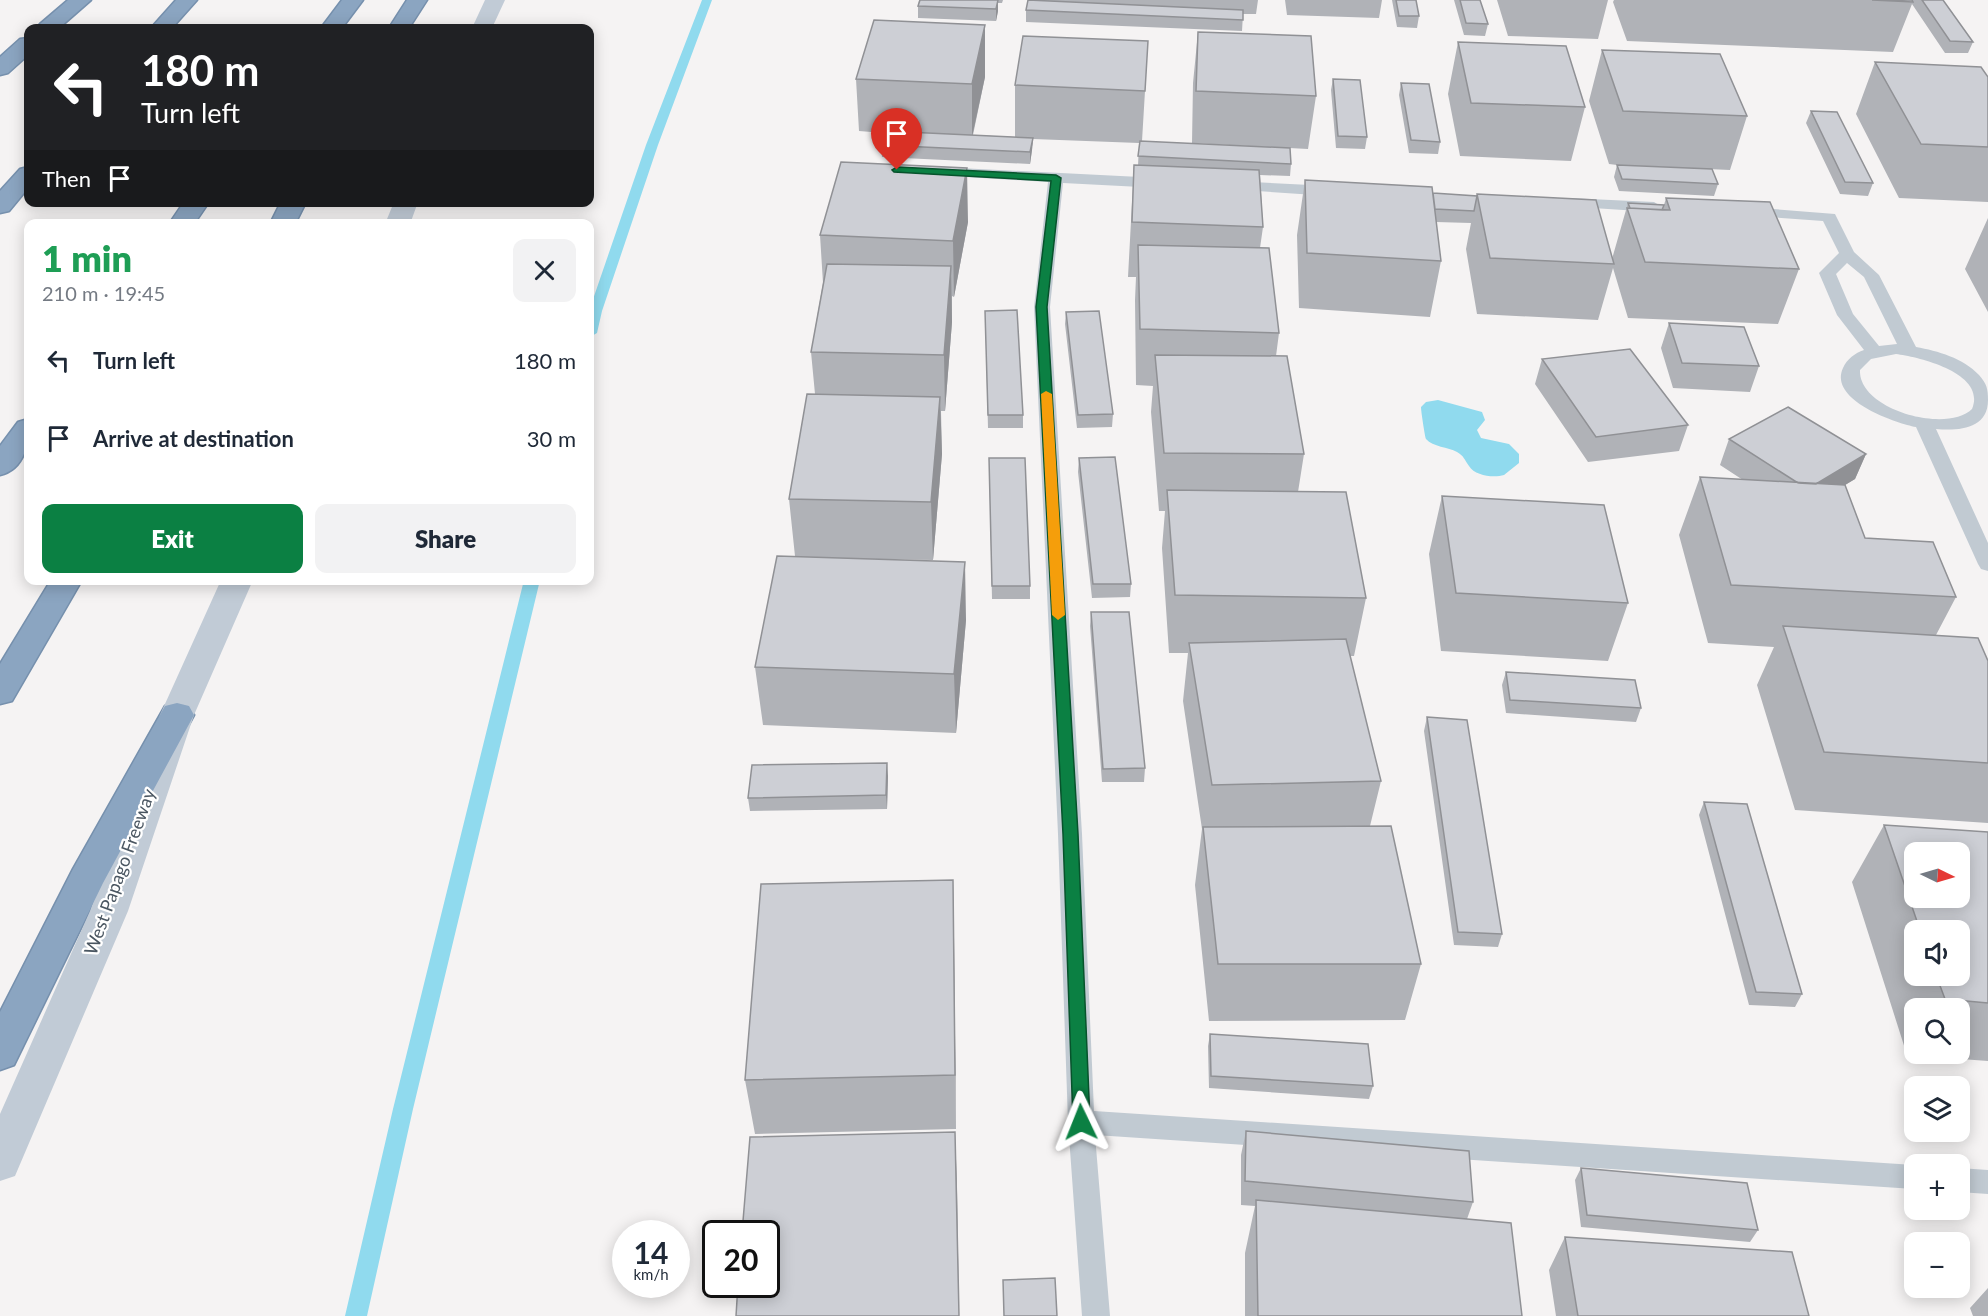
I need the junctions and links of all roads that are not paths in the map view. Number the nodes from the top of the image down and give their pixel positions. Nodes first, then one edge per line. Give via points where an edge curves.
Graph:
1 (81, 0) edge
2 (187, 0) edge
3 (353, 0) edge
4 (417, 0) edge
5 (495, 0) edge
6 (52, 24) edge
7 (165, 24) edge
8 (334, 24) edge
9 (402, 24) edge
10 (484, 24) edge
11 (24, 47) edge
12 (0, 68) edge
13 (920, 171) edge
14 (1056, 178) junction
15 (24, 179) edge
16 (1173, 183) edge
17 (1220, 186) edge
18 (1348, 192) edge
19 (1548, 202) edge
20 (0, 206) edge
21 (1665, 208) edge
22 (1735, 212) edge
23 (1847, 254) junction
24 (1909, 350) junction
25 (1874, 351) junction
26 (1962, 369) junction
27 (1988, 370) edge
28 (1983, 413) edge
29 (1924, 424) junction
30 (24, 433) edge
31 (0, 466) edge
32 (1988, 564) edge
33 (65, 585) edge
34 (235, 585) edge
35 (0, 692) edge
36 (177, 714) junction
37 (0, 1053) edge
38 (1081, 1122) junction
39 (0, 1162) edge
40 (1904, 1175) edge
41 (1970, 1181) edge
42 (1988, 1182) edge
43 (1096, 1316) edge

1 - 6 highway
2 - 7 highway
3 - 8 highway
4 - 9 highway
5 - 10 main road
11 - 12 highway
13 - 14 lane
14 - 16 lane
14 - 38 lane via 1042,307
15 - 20 highway
17 - 18 lane
19 - 21 lane
22 - 23 lane via 1829,217
23 - 24 lane via 1871,275
23 - 25 lane via 1827,273 1845,315
24 - 25 lane
24 - 26 lane
25 - 29 lane via 1854,362 1850,380 1856,390 1879,409
26 - 27 lane
26 - 28 lane via 1983,392
28 - 29 lane via 1959,423
29 - 32 lane
30 - 31 highway
33 - 35 highway
34 - 36 main road, West Papago Freeway
36 - 37 highway via 86,879
36 - 39 main road, West Papago Freeway via 109,911
38 - 40 lane
38 - 43 lane
41 - 42 lane

